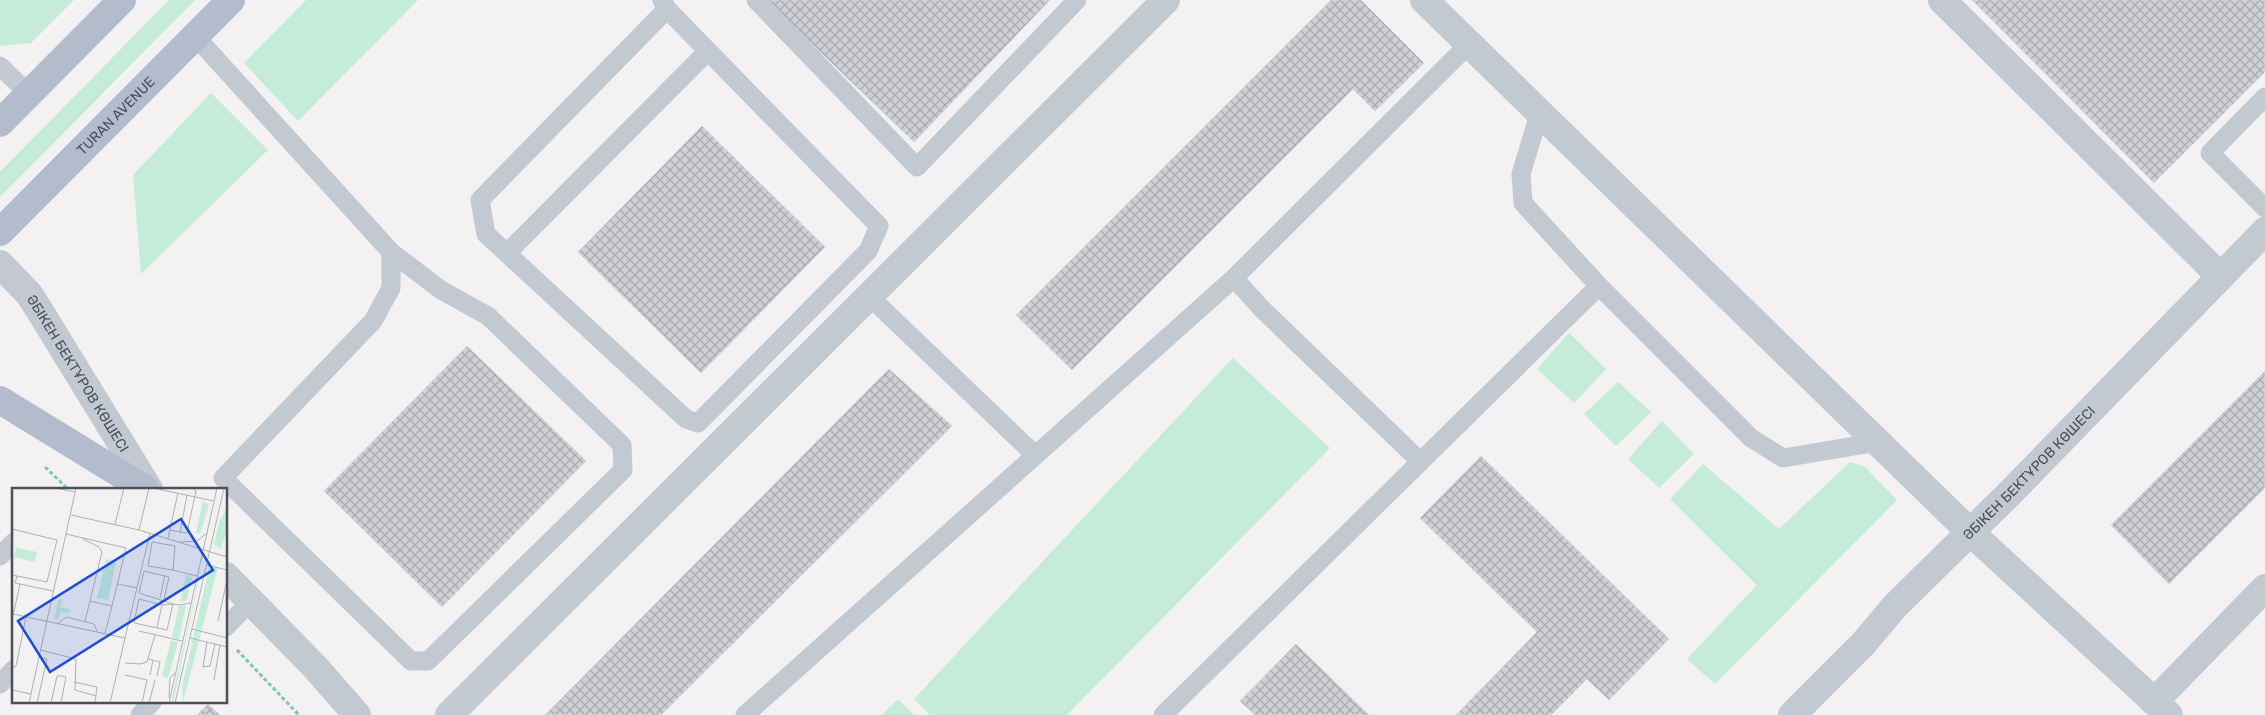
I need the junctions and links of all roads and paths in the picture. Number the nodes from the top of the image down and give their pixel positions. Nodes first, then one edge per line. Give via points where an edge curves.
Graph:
1 (122, 0) edge
2 (231, 0) edge
3 (756, 0) edge
4 (1077, 0) edge
5 (1166, 0) edge
6 (1424, 0) edge
7 (1942, 0) edge
8 (664, 5) edge
9 (195, 36) junction
10 (1468, 45) junction
11 (708, 51) junction
12 (0, 66) edge
13 (29, 94) junction
14 (2265, 98) edge
15 (1540, 111) junction
16 (0, 123) edge
17 (2265, 208) edge
18 (2265, 231) edge
19 (0, 232) edge
20 (391, 252) junction
21 (507, 252) junction
22 (0, 264) edge
23 (2220, 276) junction
24 (1234, 278) junction
25 (1599, 286) junction
26 (870, 296) junction
27 (0, 400) edge
28 (1878, 442) junction
29 (1035, 455) junction
30 (1420, 461) junction
31 (143, 488) edge
32 (148, 488) edge
33 (1970, 532) junction
34 (12, 544) edge
35 (0, 556) edge
36 (228, 578) edge
37 (2265, 588) edge
38 (250, 602) junction
39 (228, 625) edge
40 (233, 646) dead end
41 (12, 671) edge
42 (0, 684) edge
43 (152, 702) edge
44 (2161, 708) edge
45 (140, 715) edge
46 (299, 715) edge
47 (357, 715) edge
48 (449, 715) edge
49 (745, 715) edge
50 (1163, 715) edge
51 (1792, 715) edge

1 - 13 main road
2 - 9 main road, TURAN AVENUE
3 - 4 lane via 917,167
5 - 26 street
6 - 10 street
7 - 23 street
8 - 11 lane
8 - 21 lane via 480,200 486,234
9 - 19 main road, TURAN AVENUE
9 - 20 lane
10 - 15 street
10 - 24 lane
11 - 21 lane
11 - 21 lane via 878,226 868,251 698,423 686,418
12 - 13 lane
13 - 16 main road
14 - 17 lane via 2210,153
15 - 25 lane via 1521,174 1524,203
15 - 28 street
18 - 23 street, ӘБІКЕН БЕКТҰРОВ КӨШЕСІ
20 - 20 lane via 441,290 488,316 622,445 623,470 428,662 411,661 223,478 372,321 391,288
22 - 32 street, ӘБІКЕН БЕКТҰРОВ КӨШЕСІ via 29,294
23 - 33 street, ӘБІКЕН БЕКТҰРОВ КӨШЕСІ
24 - 29 lane
24 - 30 lane
25 - 28 lane via 1751,438 1783,458
25 - 30 lane
26 - 29 lane
26 - 48 street
27 - 31 main road
28 - 33 street
29 - 49 lane
30 - 50 lane
33 - 44 street
33 - 51 street, ӘБІКЕН БЕКТҰРОВ КӨШЕСІ
34 - 35 lane
36 - 38 street
37 - 44 street
38 - 39 lane
38 - 47 street via 315,667
40 - 46 path
41 - 42 lane
43 - 45 lane

